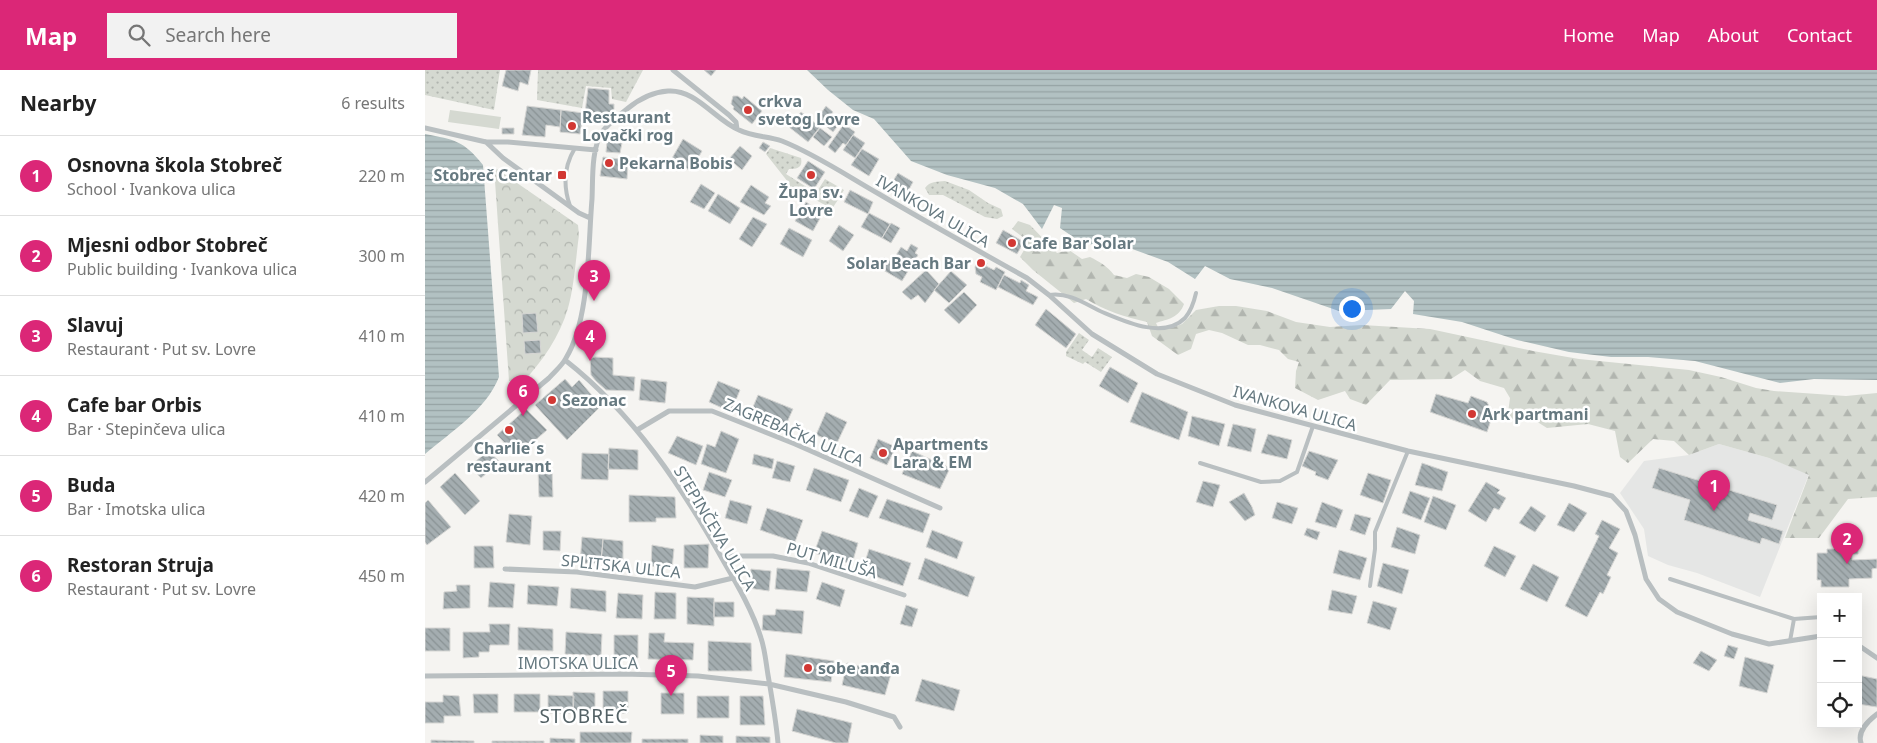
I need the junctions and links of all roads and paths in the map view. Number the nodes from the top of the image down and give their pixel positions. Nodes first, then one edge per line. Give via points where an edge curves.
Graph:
1 (673, 70) edge
2 (425, 128) edge
3 (737, 130) junction
4 (486, 142) junction
5 (575, 148) junction
6 (596, 150) junction
7 (571, 206) junction
8 (590, 218) junction
9 (1196, 293) dead end
10 (1049, 295) junction
11 (565, 360) junction
12 (1313, 426) junction
13 (637, 430) junction
14 (1408, 451) junction
15 (1200, 463) dead end
16 (425, 482) edge
17 (940, 508) dead end
18 (721, 556) junction
19 (505, 569) dead end
20 (733, 578) junction
21 (1670, 579) dead end
22 (1370, 586) dead end
23 (904, 595) dead end
24 (1817, 617) edge
25 (1794, 619) junction
26 (1817, 637) edge
27 (1789, 642) junction
28 (1862, 648) edge
29 (1877, 658) edge
30 (425, 676) edge
31 (769, 684) junction
32 (1877, 714) edge
33 (900, 727) dead end
34 (778, 743) edge
35 (1861, 743) edge

1 - 3 street via 729,114 736,122
2 - 4 street
3 - 6 street, IVANKOVA ULICA via 687,94 666,91 639,99 613,120 602,133
3 - 10 street, IVANKOVA ULICA via 782,141 831,166 1027,278
4 - 5 street
4 - 7 street via 503,158
5 - 6 street
5 - 7 lane via 565,179
6 - 8 street
7 - 8 street
8 - 11 street via 579,327
9 - 10 lane via 1183,320 1158,328 1127,321 1059,293
10 - 12 street, IVANKOVA ULICA via 1092,334 1157,374 1235,405
11 - 13 street, STEPINČEVA ULICA via 591,381
11 - 16 street via 549,378
12 - 14 street, IVANKOVA ULICA
12 - 15 lane via 1297,472 1281,482 1261,482
13 - 17 street, ZAGREBAČKA ULICA via 669,411 713,411
13 - 18 street, STEPINČEVA ULICA via 677,484
14 - 22 lane via 1375,532
14 - 27 street, IVANKOVA ULICA via 1612,496 1626,511 1646,579 1659,599 1677,612 1732,634 1769,644
18 - 20 street, STEPINČEVA ULICA
18 - 23 street, PUT MILUŠA via 773,556 808,563
19 - 20 street, SPLITSKA ULICA via 577,572 695,587
20 - 31 street, STEPINČEVA ULICA via 761,638
21 - 25 lane
24 - 25 lane
25 - 27 lane
26 - 27 street, IVANKOVA ULICA
28 - 29 street
30 - 31 street, IMOTSKA ULICA via 623,674 698,676
31 - 33 street, IMOTSKA ULICA via 893,717
31 - 34 street, STEPINČEVA ULICA
32 - 35 street via 1865,723 1859,738

